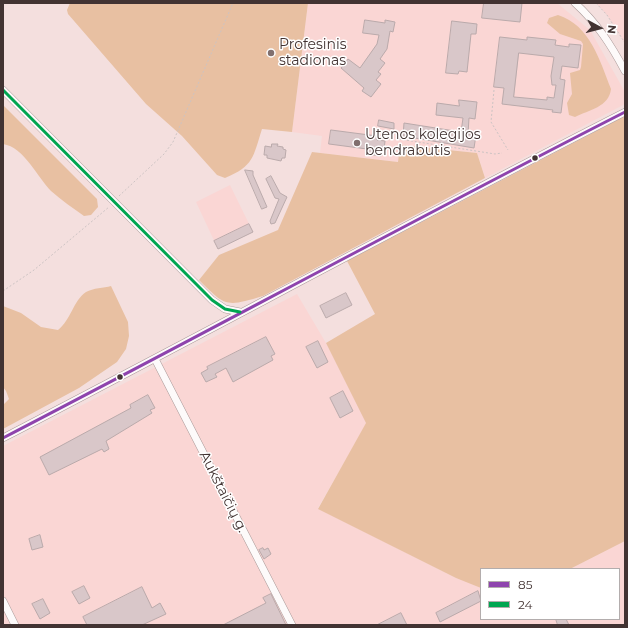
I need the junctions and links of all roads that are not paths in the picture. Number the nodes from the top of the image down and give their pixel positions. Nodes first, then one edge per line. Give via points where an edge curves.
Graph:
1 (575, 3) edge
2 (625, 71) edge
3 (3, 90) edge
4 (625, 112) edge
5 (240, 312) junction
6 (155, 359) junction
7 (3, 438) edge
8 (3, 601) edge
9 (15, 625) edge
10 (292, 625) edge

1 - 2 street via 605,35
3 - 5 street via 212,300 225,309
4 - 5 street
5 - 6 street
6 - 7 street
6 - 10 street, Aukštaičių g.
8 - 9 street

